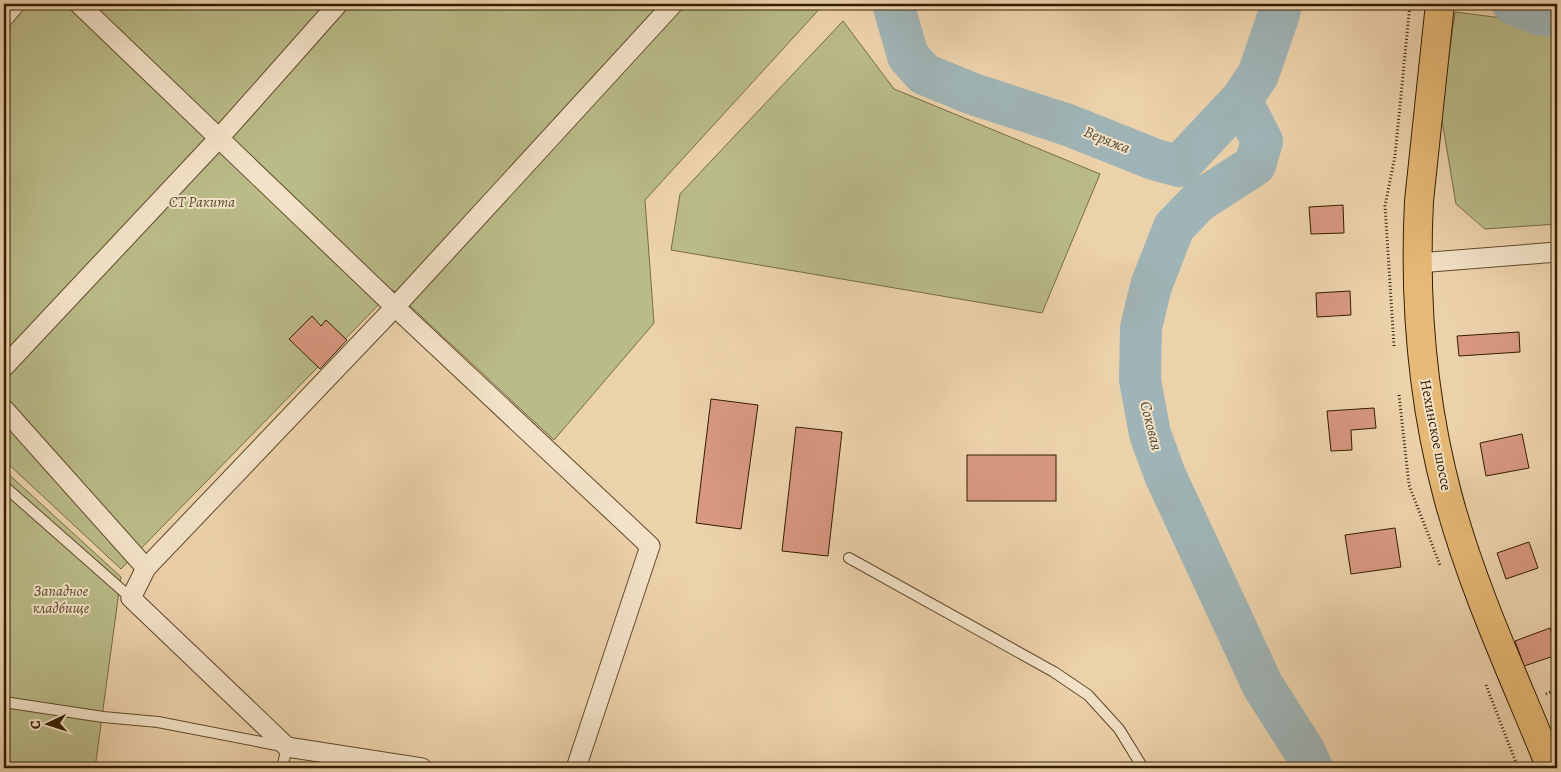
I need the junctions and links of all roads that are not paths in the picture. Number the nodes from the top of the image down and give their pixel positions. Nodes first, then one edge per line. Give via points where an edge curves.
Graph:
1 (15, 4) edge
2 (79, 4) edge
3 (338, 4) edge
4 (673, 4) edge
5 (1440, 4) edge
6 (4, 17) edge
7 (219, 138) junction
8 (1557, 252) edge
9 (1418, 263) junction
10 (395, 308) junction
11 (4, 367) edge
12 (4, 409) edge
13 (4, 486) edge
14 (849, 558) dead end
15 (146, 568) junction
16 (131, 598) junction
17 (4, 702) edge
18 (287, 747) junction
19 (282, 768) edge
20 (422, 768) edge
21 (576, 768) edge
22 (1143, 768) edge
23 (1551, 768) edge

1 - 6 street
2 - 7 street
3 - 7 street
4 - 10 street
5 - 9 main road, Нехинское шоссе via 1419,201
7 - 10 street
7 - 11 street
8 - 9 street
9 - 23 main road, Нехинское шоссе via 1427,396 1448,497 1490,621
10 - 15 street
10 - 21 street via 650,546
12 - 15 street
13 - 16 lane
14 - 22 lane via 1054,672 1088,695 1119,729
15 - 16 street
16 - 18 street
17 - 18 lane via 158,722
18 - 19 lane
18 - 20 street

